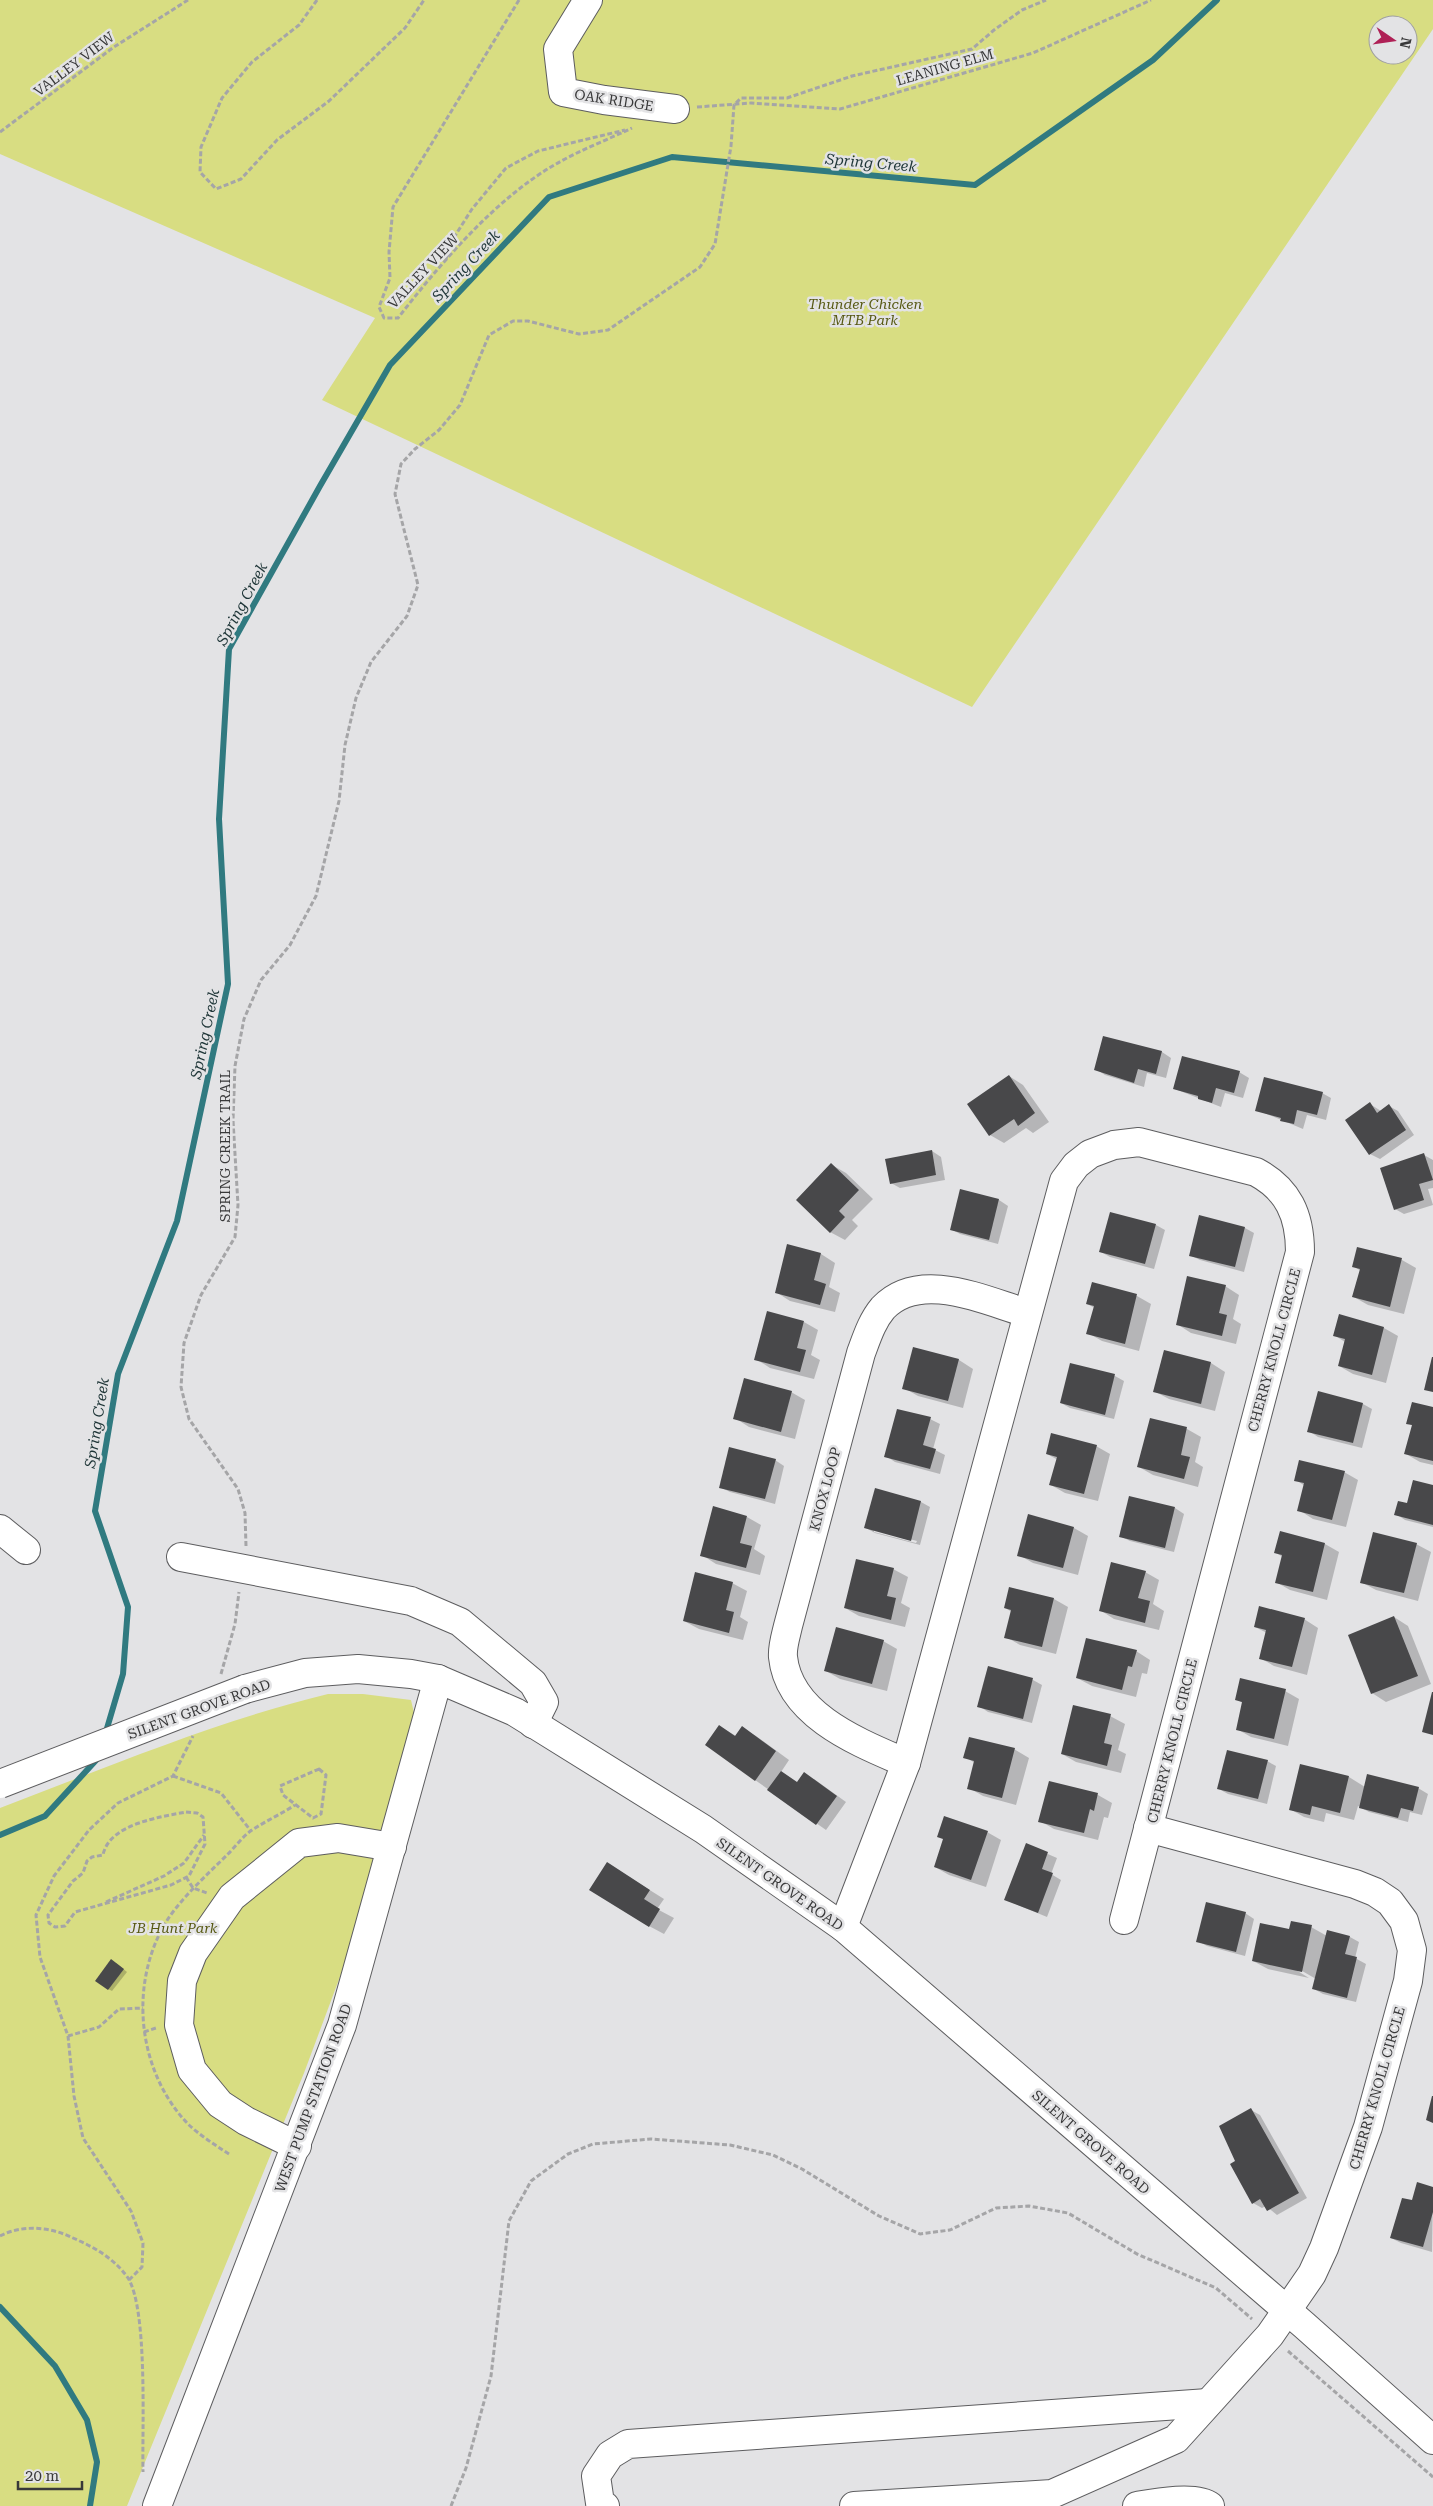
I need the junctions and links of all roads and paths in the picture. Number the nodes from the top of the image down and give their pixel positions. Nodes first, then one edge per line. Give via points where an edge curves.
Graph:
1 (188, 0) edge
2 (317, 0) edge
3 (424, 0) edge
4 (519, 0) edge
5 (588, 0) edge
6 (1046, 0) edge
7 (1151, 0) edge
8 (734, 105) junction
9 (675, 109) joint
10 (0, 132) edge
11 (445, 262) junction
12 (1027, 1313) junction
13 (0, 1529) edge
14 (26, 1550) dead end
15 (181, 1557) dead end
16 (243, 1568) junction
17 (220, 1678) dead end
18 (438, 1679) junction
19 (533, 1724) junction
20 (197, 1727) dead end
21 (906, 1763) junction
22 (173, 1776) junction
23 (0, 1784) edge
24 (321, 1809) joint
25 (1148, 1828) junction
26 (251, 1831) dead end
27 (204, 1834) junction
28 (392, 1847) junction
29 (186, 1877) junction
30 (193, 1888) dead end
31 (101, 1905) junction
32 (1124, 1920) dead end
33 (843, 1927) junction
34 (143, 2008) dead end
35 (68, 2036) junction
36 (296, 2146) junction
37 (0, 2236) edge
38 (129, 2280) junction
39 (1241, 2309) dead end
40 (1287, 2311) junction
41 (1291, 2354) dead end
42 (1208, 2403) junction
43 (1433, 2440) edge
44 (143, 2475) dead end
45 (1433, 2477) edge
46 (1170, 2504) edge
47 (157, 2506) edge
48 (451, 2506) edge
49 (605, 2506) edge
50 (854, 2506) edge
51 (1138, 2506) edge
52 (1210, 2506) edge

1 - 10 path, VALLEY VIEW via 114,47
2 - 3 path via 299,25 252,62 222,98 201,147 200,172 216,189 241,179 277,140 329,101 405,28
4 - 11 path, VALLEY VIEW via 393,207 390,278 379,307 384,318 398,318
5 - 9 street, OAK RIDGE via 558,49 563,92
6 - 8 path via 1022,10 972,49 852,76 787,98 740,98
7 - 8 path, LEANING ELM via 1033,53 840,109 751,103
8 - 9 path
8 - 16 path, SPRING CREEK TRAIL via 731,146 715,244 700,266 608,330 580,334 528,321 513,321 489,335 460,405 439,430 401,464 395,494 418,585 407,616 371,662 356,698 345,744 339,801 316,896 290,944 261,980 244,1019 235,1075 233,1120 238,1205 235,1237 201,1295 184,1343 181,1387 190,1419 238,1488 245,1512
11 - 11 path, VALLEY VIEW via 510,195 556,164 633,128 538,151 506,168 472,209 453,239
12 - 21 street, CHERRY KNOLL CIRCLE
12 - 21 street, KNOX LOOP via 954,1292 930,1288 911,1292 884,1308 870,1328 861,1353 788,1626 783,1656 790,1681 808,1706 829,1724
12 - 25 street, CHERRY KNOLL CIRCLE via 1064,1181 1090,1154 1114,1145 1140,1142 1256,1172 1272,1181 1293,1210 1300,1232 1300,1252
13 - 14 street
15 - 16 street
16 - 17 path, SPRING CREEK TRAIL via 235,1624
16 - 19 street via 411,1601 460,1622 533,1683 544,1702
18 - 19 street, SILENT GROVE ROAD via 514,1712
18 - 23 street, SILENT GROVE ROAD, bridge via 358,1669 305,1673 245,1689
18 - 28 street, WEST PUMP STATION ROAD
19 - 33 street, SILENT GROVE ROAD via 703,1829
20 - 22 path
21 - 33 street, CHERRY KNOLL CIRCLE
22 - 26 path via 221,1793
22 - 35 path via 118,1802 89,1830 54,1876 36,1915 40,1957
24 - 24 path via 326,1781 323,1771 314,1770 280,1786 282,1795 309,1816 318,1816
25 - 32 street
25 - 40 street, CHERRY KNOLL CIRCLE via 1355,1884 1390,1902 1404,1921 1412,1950 1408,1981 1368,2127 1324,2248 1312,2274
27 - 29 path via 205,1844
27 - 31 path via 184,1863 164,1876
27 - 31 path via 198,1813 186,1812 141,1822 114,1835 105,1846 104,1855 87,1861 83,1873 73,1881 48,1916 49,1923 55,1927 64,1926 75,1912
28 - 36 street, WEST PUMP STATION ROAD via 342,2025
28 - 36 street via 338,1838 299,1843 232,1897 193,1952 182,1981 179,2025 192,2070 220,2104
29 - 30 path
29 - 31 path via 171,1885
33 - 40 street, SILENT GROVE ROAD
34 - 35 path via 120,2010 100,2027
35 - 38 path via 74,2096 83,2138 131,2211 143,2243 142,2267
36 - 47 street, WEST PUMP STATION ROAD
37 - 38 path via 32,2227 61,2232 96,2248
38 - 44 path via 141,2328
39 - 48 path via 1216,2288 1137,2254 1068,2213 1029,2206 996,2208 950,2230 920,2234 879,2216 773,2155 730,2145 651,2139 593,2144 568,2154 531,2181 509,2220 491,2376 466,2468
40 - 42 street, CHERRY KNOLL CIRCLE
40 - 43 street, SILENT GROVE ROAD
41 - 45 path
42 - 49 street via 628,2444 610,2455 596,2476 600,2503
42 - 50 street, CHERRY KNOLL CIRCLE via 1176,2439 1052,2494
46 - 51 street
46 - 52 street via 1205,2502

